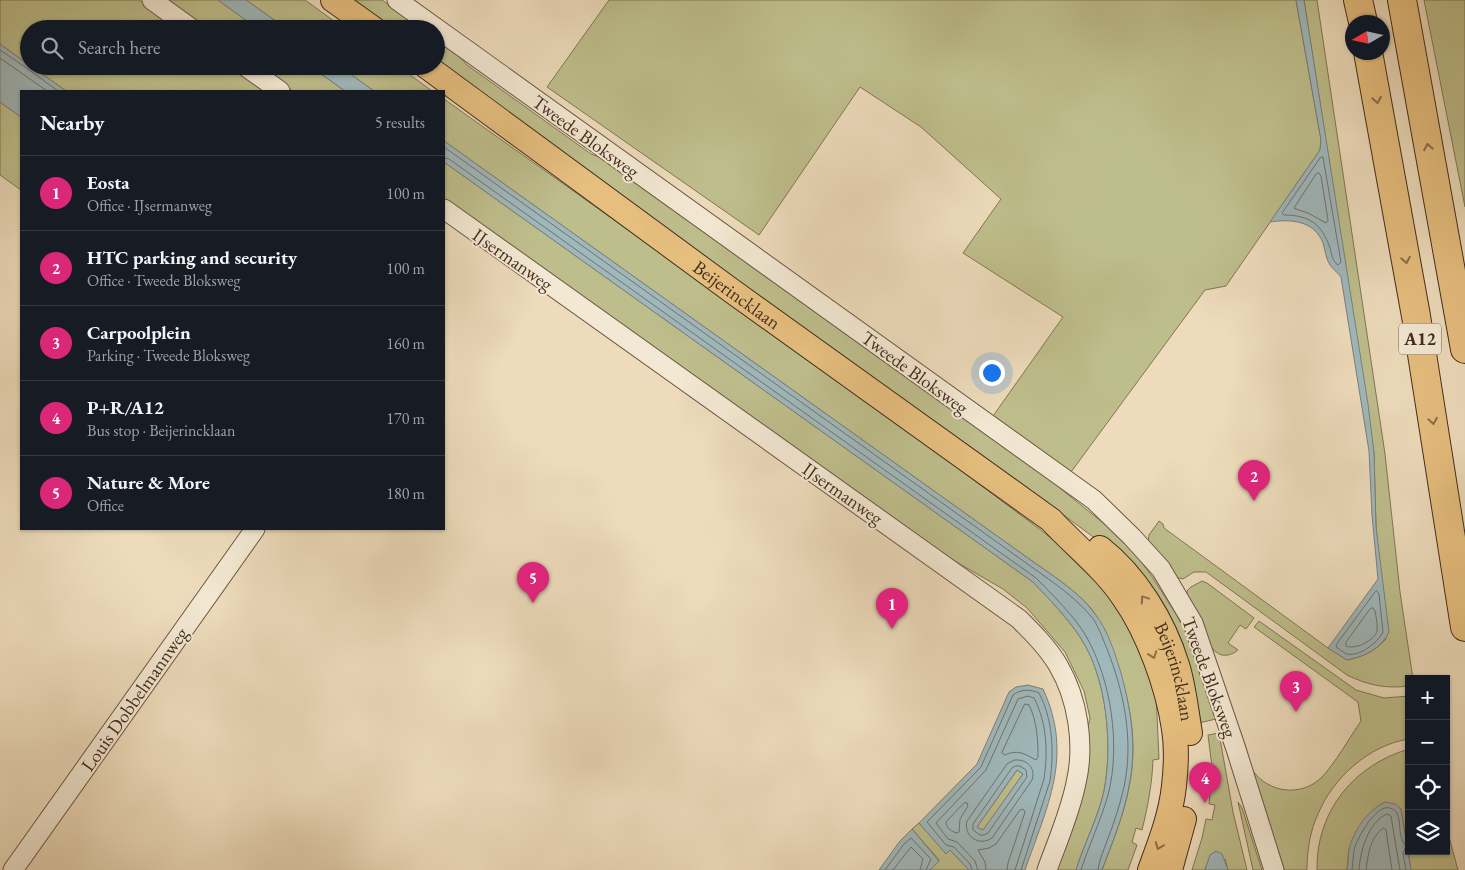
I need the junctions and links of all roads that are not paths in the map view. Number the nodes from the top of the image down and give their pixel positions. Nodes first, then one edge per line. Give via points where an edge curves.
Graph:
1 (152, 0) edge
2 (333, 0) edge
3 (396, 0) edge
4 (1358, 0) edge
5 (1402, 0) edge
6 (1361, 15) edge
7 (180, 20) edge
8 (361, 20) edge
9 (424, 20) edge
10 (445, 35) edge
11 (1369, 60) edge
12 (258, 75) edge
13 (438, 75) edge
14 (279, 90) edge
15 (445, 210) edge
16 (1465, 349) edge
17 (1051, 520) junction
18 (254, 530) edge
19 (1465, 626) edge
20 (13, 870) edge
21 (1046, 870) edge
22 (1150, 870) edge
23 (1170, 870) edge
24 (1274, 870) edge

1 - 7 street
2 - 8 main road
3 - 9 street, Tweede Bloksweg
4 - 6 highway
16 -> 5 highway, A12
10 - 24 street, Tweede Bloksweg via 1094,500 1132,537 1161,569 1194,623
11 -> 19 highway, A12 via 1416,316
12 - 14 street
13 - 17 main road, Beijerincklaan
15 - 21 street, IJsermanweg via 1019,618 1043,644 1059,666 1074,702 1080,760 1076,784
17 -> 22 main road, Beijerincklaan via 1091,558 1124,598 1148,642 1165,688 1174,730 1174,786 1166,828
23 -> 17 main road, Beijerincklaan via 1190,788 1191,743 1177,665 1153,611 1129,577 1071,526
18 - 20 street, Louis Dobbelmannweg

